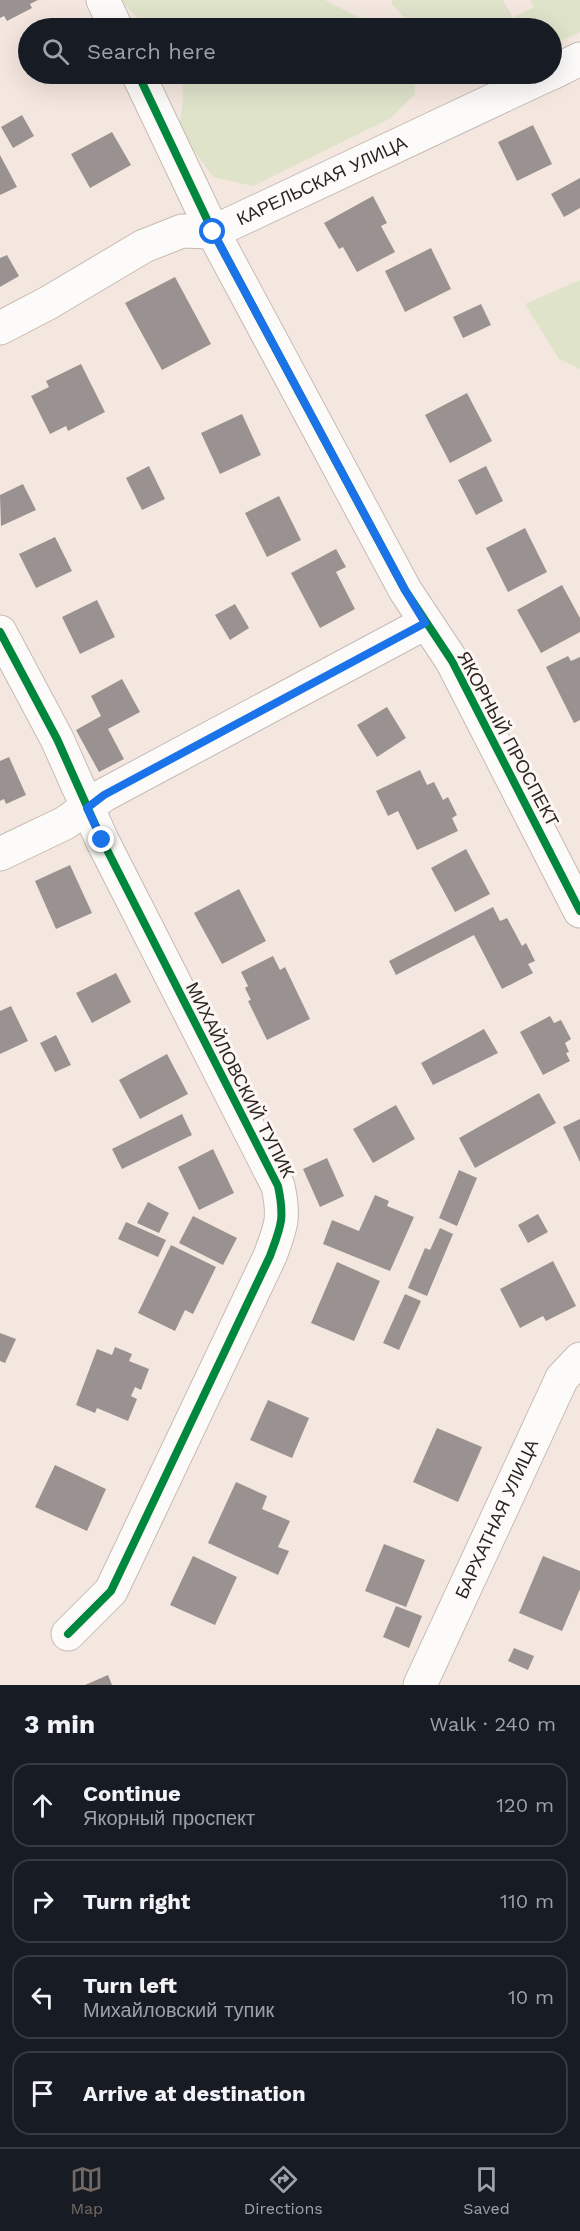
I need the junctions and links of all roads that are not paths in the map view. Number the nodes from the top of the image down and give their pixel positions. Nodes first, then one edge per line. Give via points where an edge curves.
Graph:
1 (103, 0) edge
2 (111, 18) edge
3 (580, 59) edge
4 (562, 67) edge
5 (143, 84) edge
6 (527, 84) edge
7 (213, 232) junction
8 (0, 328) edge
9 (425, 623) junction
10 (0, 632) edge
11 (87, 808) junction
12 (0, 854) edge
13 (580, 911) edge
14 (580, 1359) edge
15 (69, 1634) dead end
16 (420, 1685) edge

1 - 2 street
3 - 4 street, КАРЕЛЬСКАЯ УЛИЦА
5 - 7 street, ЯКОРНЫЙ ПРОСПЕКТ
6 - 7 street, КАРЕЛЬСКАЯ УЛИЦА
7 - 8 street, КАРЕЛЬСКАЯ УЛИЦА via 182,231 144,246
7 - 9 street, ЯКОРНЫЙ ПРОСПЕКТ
9 - 11 street via 104,795
9 - 13 street, ЯКОРНЫЙ ПРОСПЕКТ via 452,661
10 - 11 street, МИХАЙЛОВСКИЙ ТУПИК via 57,739
11 - 12 street
11 - 15 street, МИХАЙЛОВСКИЙ ТУПИК via 278,1186 282,1222 270,1256 111,1591
14 - 16 street, БАРХАТНАЯ УЛИЦА via 562,1378

